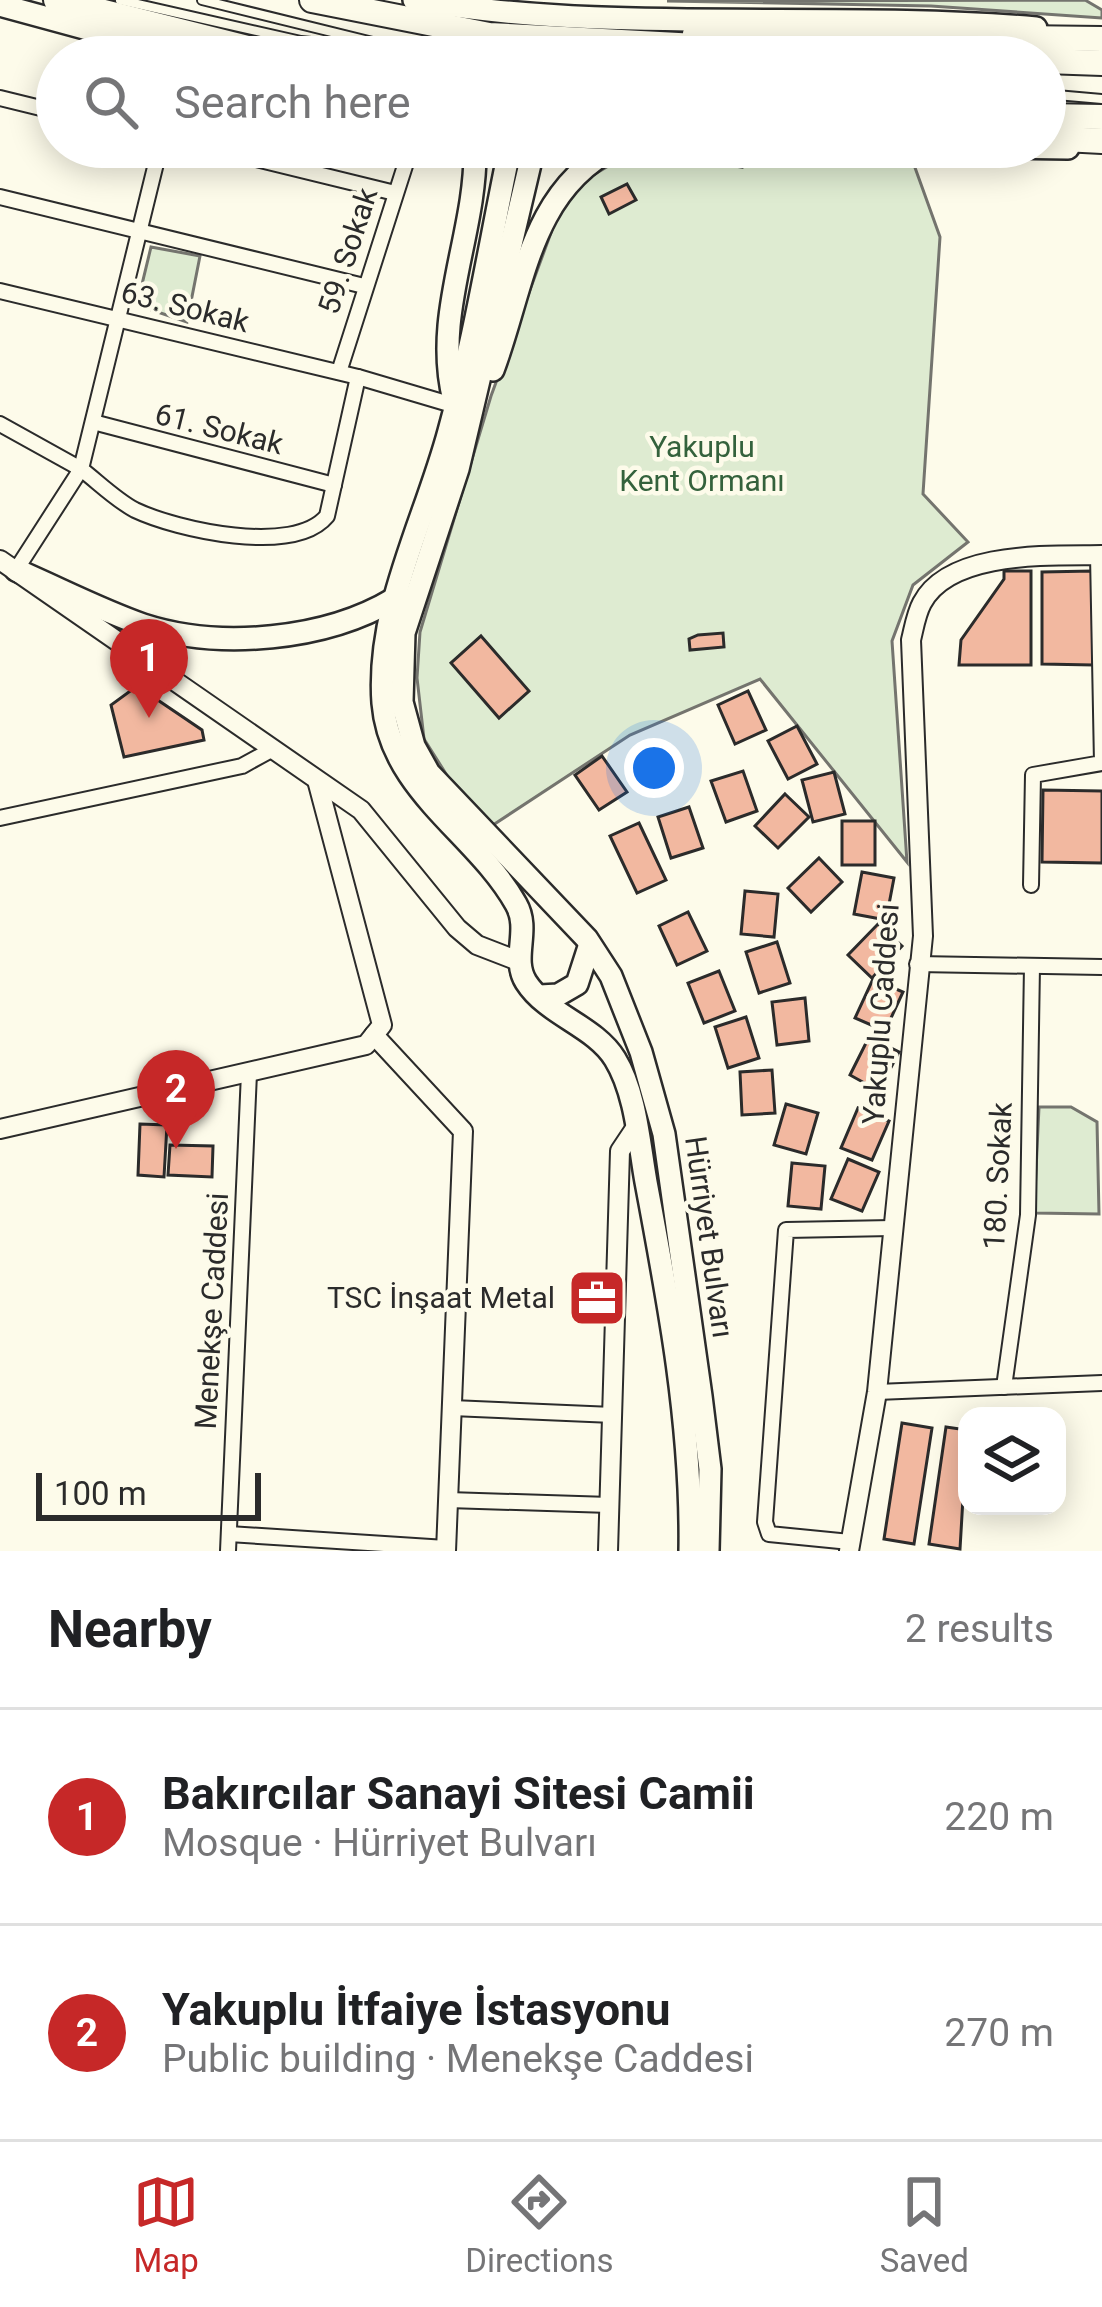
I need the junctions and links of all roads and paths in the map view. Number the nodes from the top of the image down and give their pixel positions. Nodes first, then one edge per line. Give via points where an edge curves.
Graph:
1 (56, 0) edge
2 (120, 0) edge
3 (202, 0) edge
4 (312, 0) edge
5 (414, 0) edge
6 (645, 0) edge
7 (0, 5) edge
8 (512, 5) edge
9 (740, 8) edge
10 (620, 16) junction
11 (112, 36) edge
12 (200, 36) edge
13 (279, 36) edge
14 (352, 36) edge
15 (502, 36) edge
16 (692, 36) edge
17 (983, 36) edge
18 (1066, 37) edge
19 (1102, 37) edge
20 (1066, 62) edge
21 (1102, 63) edge
22 (1102, 97) edge
23 (0, 98) edge
24 (1066, 103) edge
25 (36, 107) edge
26 (1066, 109) edge
27 (1102, 117) edge
28 (1066, 141) edge
29 (1102, 145) edge
30 (1066, 146) edge
31 (155, 168) edge
32 (293, 168) edge
33 (403, 168) edge
34 (472, 168) edge
35 (506, 168) edge
36 (528, 168) edge
37 (588, 168) edge
38 (395, 193) junction
39 (0, 197) edge
40 (140, 229) junction
41 (364, 286) junction
42 (0, 291) edge
43 (118, 319) junction
44 (339, 372) junction
45 (358, 377) junction
46 (462, 416) junction
47 (93, 422) junction
48 (0, 424) edge
49 (81, 469) junction
50 (334, 485) junction
51 (1100, 555) edge
52 (8, 565) edge
53 (394, 599) junction
54 (1101, 683) edge
55 (271, 750) junction
56 (318, 784) junction
57 (0, 818) edge
58 (1031, 885) dead end
59 (568, 921) junction
60 (589, 947) junction
61 (523, 951) junction
62 (917, 964) junction
63 (1032, 967) junction
64 (1102, 968) edge
65 (541, 996) junction
66 (374, 1035) junction
67 (249, 1073) junction
68 (636, 1127) junction
69 (0, 1129) edge
70 (892, 1228) junction
71 (1102, 1383) edge
72 (1004, 1387) junction
73 (878, 1392) junction
74 (452, 1408) junction
75 (613, 1415) junction
76 (448, 1500) junction
77 (610, 1505) junction
78 (229, 1534) junction
79 (849, 1546) edge
80 (446, 1549) edge
81 (228, 1551) edge
82 (608, 1551) edge
83 (690, 1551) edge
84 (708, 1551) edge

1 - 12 highway
2 - 13 lane
3 - 14 lane
4 - 15 highway
5 - 8 main road
6 - 10 main road
7 - 11 main road
8 - 10 main road
9 - 10 main road
9 - 19 main road
16 - 17 highway
18 - 19 highway
20 - 21 highway
22 - 24 lane
23 - 25 street
26 - 27 highway
28 - 29 highway
29 - 30 main road
31 - 40 street
32 - 38 street
33 - 38 street, 59. Sokak
34 - 46 main road via 448,314 447,371
35 - 46 main road
36 - 46 main road
37 - 46 main road via 539,225 505,338
38 - 41 street, 59. Sokak
39 - 40 street
40 - 41 street
40 - 43 street
41 - 44 street, 59. Sokak
42 - 43 street, 63. Sokak
43 - 44 street, 63. Sokak
43 - 47 street
44 - 45 street, 63. Sokak
45 - 46 street, 63. Sokak
45 - 50 street
46 - 53 main road
46 - 59 main road via 404,633 402,702 429,772
47 - 49 street
47 - 50 street, 61. Sokak
48 - 49 street
49 - 50 street via 133,509 263,536 318,526
49 - 52 street
51 - 54 street
51 - 62 street, Yakuplu Caddesi via 1011,557 951,577 923,601 911,640 923,936
52 - 53 main road via 144,625 217,636 314,630 363,618
52 - 55 street
53 - 61 main road via 383,655 388,734 418,789 511,895
54 - 58 street via 1102,763 1033,775
55 - 56 street
55 - 57 street via 242,766
56 - 61 street via 362,810 477,945
56 - 66 street via 382,1025
59 - 60 main road
59 - 61 main road via 548,922
60 - 65 main road via 578,984
60 - 84 main road, Hürriyet Bulvarı via 623,1004 664,1133 710,1469
61 - 65 main road via 524,978
62 - 63 street
62 - 70 street, Yakuplu Caddesi
63 - 64 street
63 - 72 street, 180. Sokak via 1028,1215
65 - 68 main road, Hürriyet Bulvarı via 614,1057
66 - 67 street via 366,1045
66 - 74 street via 464,1131
67 - 69 street
67 - 78 street, Menekşe Caddesi
68 - 75 street via 620,1150
68 - 83 main road, Hürriyet Bulvarı via 683,1399
70 - 73 street, Yakuplu Caddesi
70 - 79 street via 786,1230 765,1522 769,1534
71 - 72 street
72 - 73 street
73 - 79 street, Yakuplu Caddesi
74 - 75 street
74 - 76 street
75 - 77 street
76 - 77 street
76 - 80 street
77 - 82 street
78 - 80 street
78 - 81 street, Menekşe Caddesi

